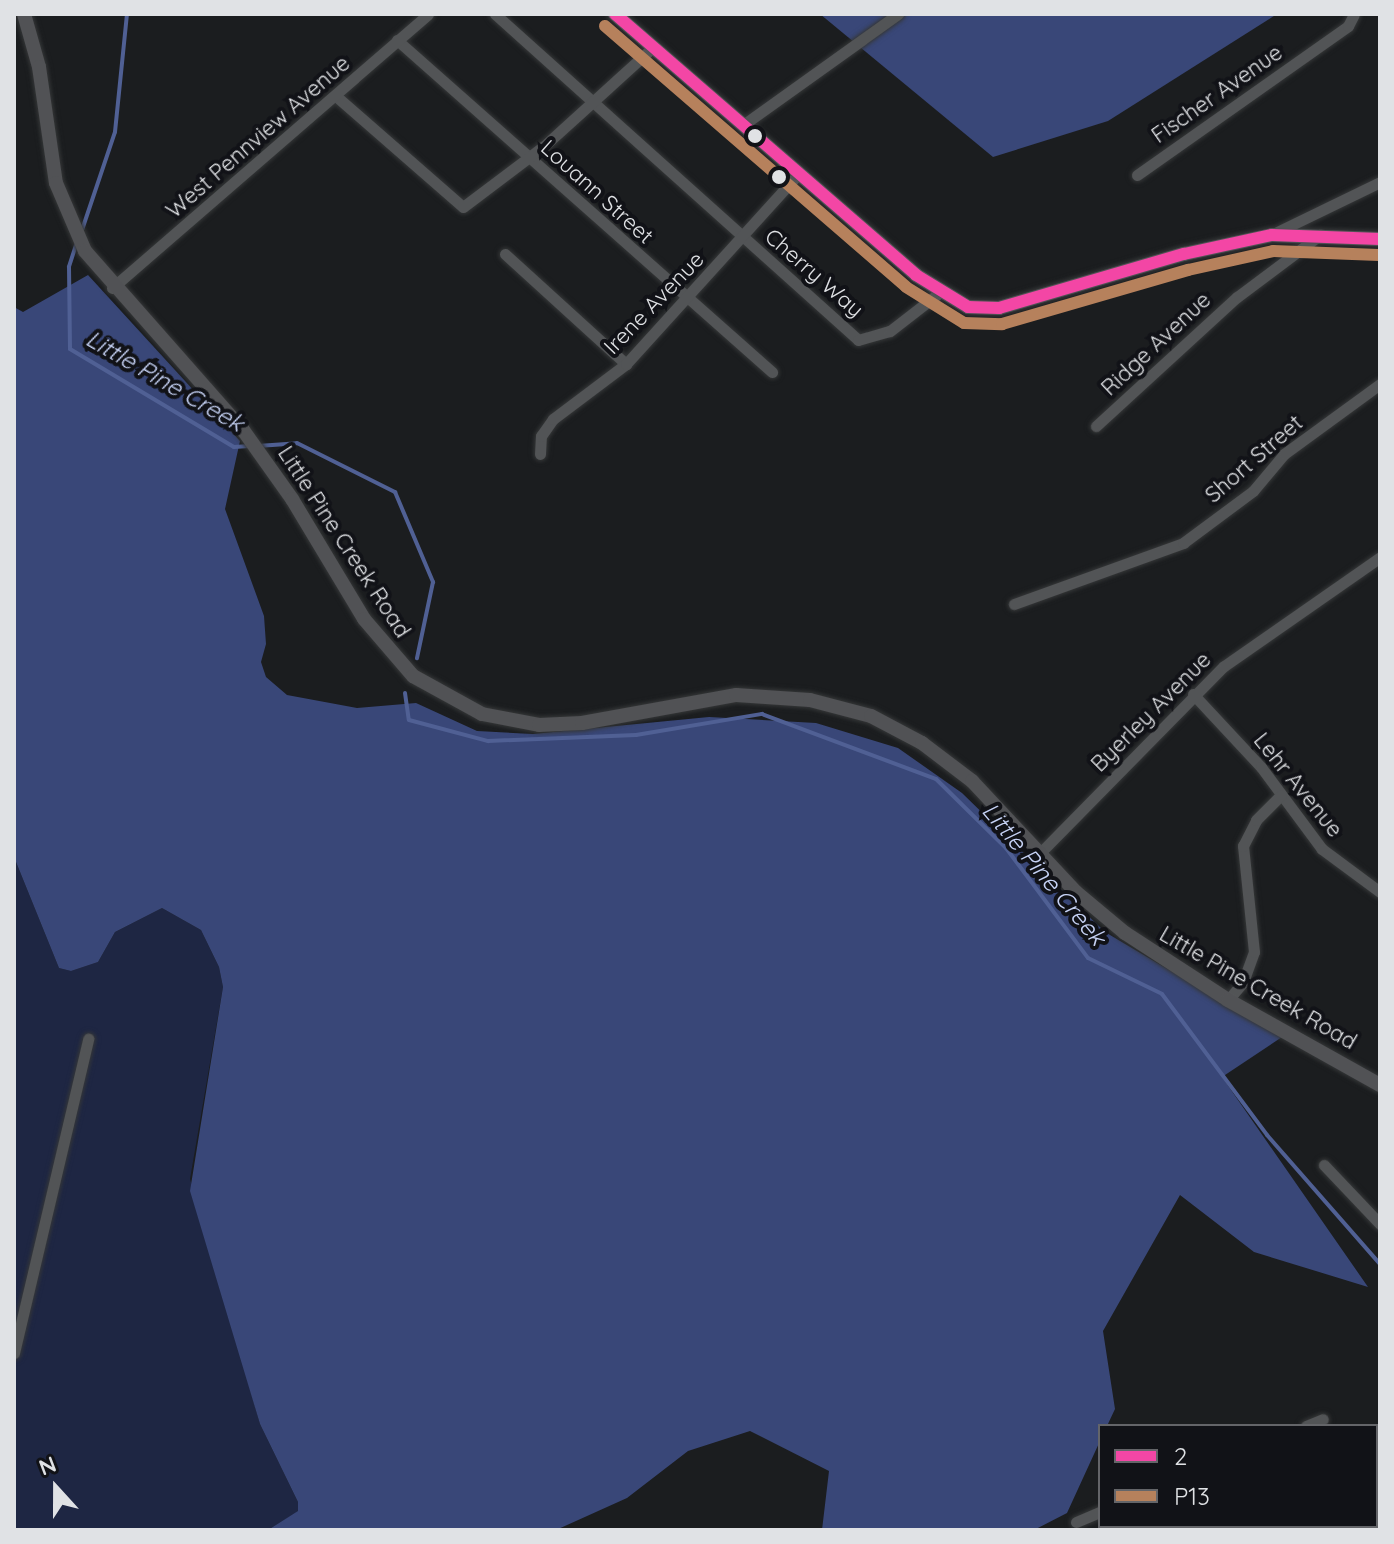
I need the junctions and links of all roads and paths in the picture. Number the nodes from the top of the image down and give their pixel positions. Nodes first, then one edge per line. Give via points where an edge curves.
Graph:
1 (24, 14) edge
2 (428, 14) edge
3 (495, 14) edge
4 (615, 14) edge
5 (898, 14) edge
6 (1354, 14) edge
7 (397, 40) junction
8 (653, 47) junction
9 (337, 97) junction
10 (592, 102) junction
11 (743, 125) junction
12 (528, 157) junction
13 (799, 173) junction
14 (1137, 175) dead end
15 (1380, 182) edge
16 (1321, 234) junction
17 (1272, 235) junction
18 (742, 237) junction
19 (1380, 239) edge
20 (505, 254) dead end
21 (112, 288) junction
22 (939, 293) junction
23 (687, 300) junction
24 (626, 364) junction
25 (772, 372) dead end
26 (1380, 384) edge
27 (1096, 426) dead end
28 (540, 454) dead end
29 (1380, 557) edge
30 (1014, 604) dead end
31 (1193, 694) junction
32 (1281, 795) junction
33 (1040, 853) junction
34 (1380, 892) edge
35 (1228, 1000) junction
36 (88, 1039) dead end
37 (1380, 1085) edge
38 (1324, 1165) dead end
39 (1380, 1224) edge
40 (14, 1353) edge
41 (1323, 1419) dead end
42 (1311, 1424) edge
43 (1098, 1513) edge
44 (1076, 1522) dead end

1 - 21 street, Little Pine Creek Road via 37,52 56,183 72,228
2 - 7 street, West Pennview Avenue
3 - 10 street
4 - 8 street
5 - 11 street
6 - 14 street, Fischer Avenue via 1348,26
7 - 9 street, West Pennview Avenue
7 - 12 street, Louann Street
8 - 10 street
8 - 11 street
9 - 12 street via 463,207
9 - 21 street, West Pennview Avenue
10 - 12 street
10 - 18 street
11 - 13 street
12 - 23 street, Louann Street
13 - 18 street, Irene Avenue
13 - 22 street
15 - 17 street
16 - 17 street
16 - 19 street
16 - 27 street, Ridge Avenue via 1237,297
17 - 22 street via 999,308 968,307
18 - 22 street, Cherry Way via 858,340 890,331
18 - 23 street, Irene Avenue
20 - 24 street
21 - 33 street, Little Pine Creek Road via 243,430 379,639 413,676 444,697 482,714 539,725 582,723 736,695 785,696 841,706 899,730 951,763
23 - 24 street, Irene Avenue
23 - 25 street, Louann Street
24 - 28 street, Irene Avenue via 553,419 541,436
26 - 30 street, Short Street via 1284,454 1253,491 1183,543
29 - 31 street, Byerley Avenue via 1224,666
31 - 32 street, Lehr Avenue
31 - 33 street, Byerley Avenue
32 - 34 street, Lehr Avenue via 1322,849
32 - 35 street via 1256,820 1243,846 1254,952 1243,982
33 - 35 street, Little Pine Creek Road via 1125,933
35 - 37 street, Little Pine Creek Road
36 - 40 street
38 - 39 street
41 - 42 street
43 - 44 street

